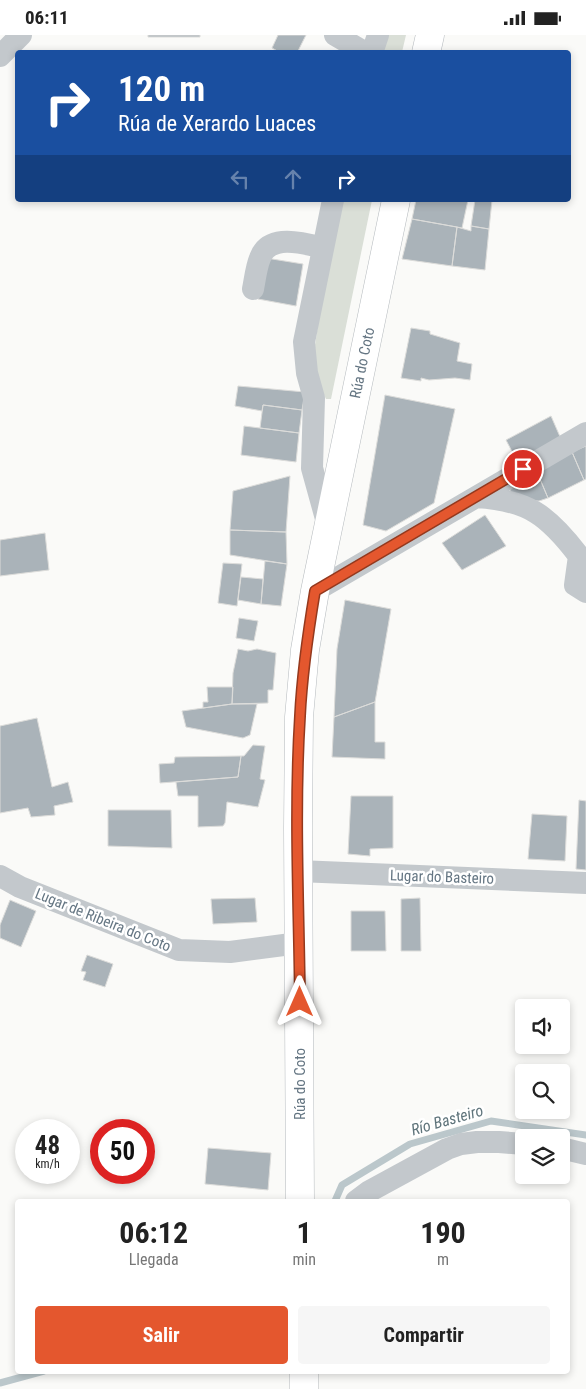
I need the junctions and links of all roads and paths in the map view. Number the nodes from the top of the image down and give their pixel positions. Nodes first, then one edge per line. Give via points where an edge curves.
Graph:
1 (21, 35) edge
2 (335, 35) edge
3 (378, 35) edge
4 (430, 35) edge
5 (361, 50) edge
6 (373, 50) edge
7 (427, 50) edge
8 (0, 56) edge
9 (333, 202) edge
10 (396, 202) edge
11 (323, 248) junction
12 (252, 289) dead end
13 (586, 433) edge
14 (476, 497) junction
15 (328, 526) junction
16 (315, 591) junction
17 (586, 592) edge
18 (298, 871) junction
19 (0, 877) edge
20 (586, 883) edge
21 (299, 943) junction
22 (515, 1144) edge
23 (570, 1150) edge
24 (586, 1154) edge
25 (300, 1198) edge
26 (359, 1199) edge
27 (304, 1374) edge
28 (304, 1389) edge

1 - 8 street
2 - 5 street
3 - 6 street
4 - 7 main road
9 - 11 street, Rúa do Coto
10 - 15 main road, Rúa do Coto
11 - 12 street via 300,242 280,242 268,247 260,257
11 - 15 street, Rúa do Coto via 304,342 314,398 312,468
13 - 14 street
14 - 16 street
14 - 17 street via 496,498 529,508 546,519 579,556 575,585
15 - 16 main road, Rúa do Coto
16 - 18 main road, Rúa do Coto via 305,650 300,717
18 - 20 street, Lugar do Basteiro
18 - 21 main road, Rúa do Coto
19 - 21 street, Lugar de Ribeira do Coto via 179,950 230,952
21 - 25 main road, Rúa do Coto
22 - 26 street via 461,1144
23 - 24 street
27 - 28 main road

